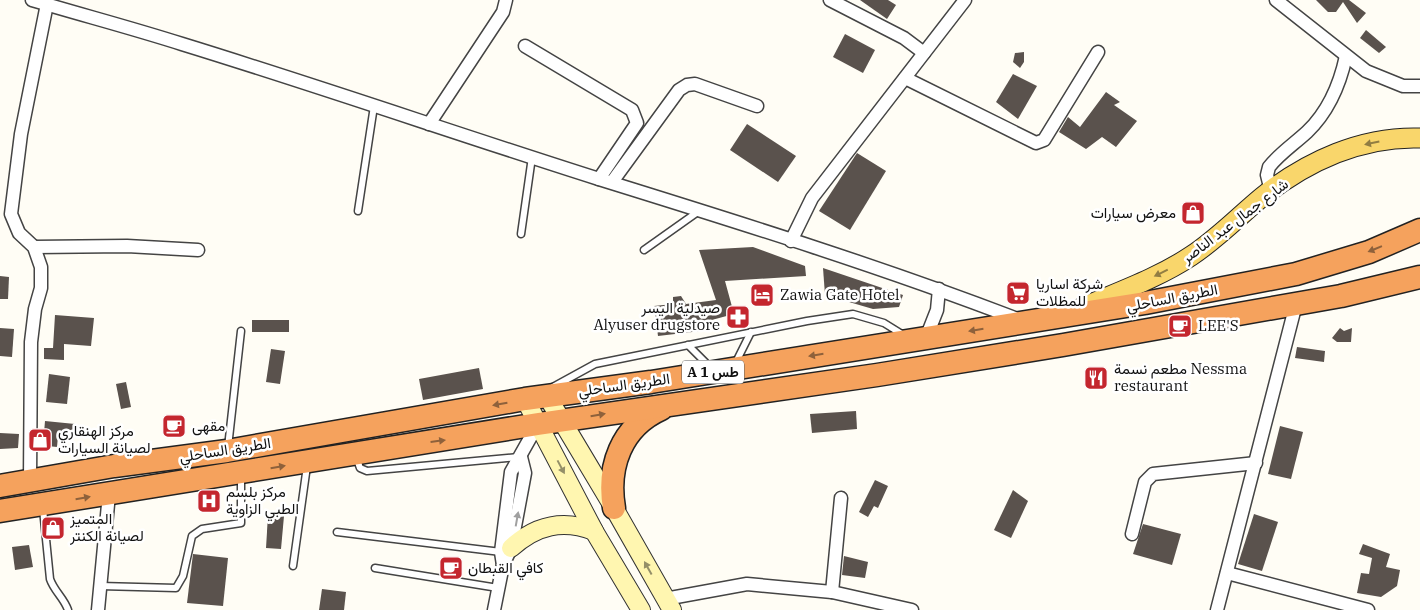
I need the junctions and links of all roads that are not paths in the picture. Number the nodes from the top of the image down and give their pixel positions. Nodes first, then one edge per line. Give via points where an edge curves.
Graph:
1 (32, 0) edge
2 (506, 0) edge
3 (830, 0) edge
4 (965, 0) edge
5 (1276, 0) edge
6 (47, 4) junction
7 (525, 46) dead end
8 (1098, 52) dead end
9 (924, 53) junction
10 (1346, 56) junction
11 (905, 78) junction
12 (1420, 86) edge
13 (374, 106) junction
14 (758, 106) dead end
15 (429, 124) junction
16 (1420, 138) edge
17 (532, 157) junction
18 (606, 180) junction
19 (1271, 191) junction
20 (702, 209) junction
21 (358, 211) dead end
22 (1420, 230) edge
23 (521, 234) dead end
24 (791, 241) junction
25 (34, 246) junction
26 (198, 250) dead end
27 (644, 250) dead end
28 (1419, 278) edge
29 (939, 289) junction
30 (1296, 304) junction
31 (1053, 320) junction
32 (1024, 322) junction
33 (241, 331) dead end
34 (751, 332) junction
35 (919, 339) junction
36 (688, 345) junction
37 (724, 370) junction
38 (547, 396) junction
39 (525, 399) junction
40 (668, 406) junction
41 (562, 421) junction
42 (538, 424) junction
43 (228, 451) junction
44 (354, 453) junction
45 (521, 457) junction
46 (308, 462) junction
47 (1256, 463) junction
48 (241, 473) junction
49 (30, 480) junction
50 (0, 486) edge
51 (109, 494) junction
52 (841, 498) dead end
53 (42, 505) junction
54 (614, 508) junction
55 (0, 512) edge
56 (594, 531) junction
57 (337, 532) dead end
58 (1132, 534) dead end
59 (506, 550) junction
60 (293, 566) dead end
61 (375, 568) dead end
62 (1227, 573) junction
63 (100, 586) junction
64 (498, 588) junction
65 (832, 592) junction
66 (668, 605) edge
67 (68, 610) edge
68 (98, 610) edge
69 (494, 610) edge
70 (641, 610) edge
71 (912, 610) edge
72 (1217, 610) edge
73 (1368, 610) edge

1 - 6 street
2 - 15 street via 503,12
3 - 9 street via 904,38
4 - 9 street
5 - 10 street
6 - 13 street
6 - 25 street via 8,214 20,233
7 - 18 street via 636,115 635,127
8 - 11 street via 1044,140 1036,143
9 - 11 street
10 - 12 street via 1389,82
10 - 19 street via 1341,79 1329,103 1309,130 1269,167 1267,175
11 - 24 street via 812,198
13 - 15 street
13 - 21 lane
14 - 18 street via 695,84 687,85 679,90
15 - 17 street
16 -> 19 main road, شارع جمال عبد الناصر via 1392,139 1350,148 1314,163
17 - 18 street
17 - 23 lane
18 - 20 street
19 -> 31 main road, شارع جمال عبد الناصر via 1176,265
20 - 24 street
20 - 27 lane
22 -> 31 highway, الطريق الساحلي / A 1 طس via 1370,252 1296,274
24 - 29 street
25 - 26 street
25 - 49 street via 41,267 41,288 31,342
28 - 30 highway, الطريق الساحلي / A 1 طس
29 - 32 street
29 - 35 street via 937,310
30 - 40 highway, الطريق الساحلي / A 1 طس via 1063,345
30 - 47 street
31 - 32 highway, الطريق الساحلي / A 1 طس
32 -> 35 highway, الطريق الساحلي / A 1 طس
33 - 43 lane
34 - 35 lane via 853,314 884,323
34 - 36 lane
34 - 37 lane
35 -> 37 highway, الطريق الساحلي / A 1 طس
36 - 37 lane
36 - 38 lane via 595,364 557,384
37 - 38 highway, الطريق الساحلي / A 1 طس
38 - 39 highway, الطريق الساحلي / A 1 طس
38 - 41 main road
39 - 42 main road
39 -> 43 highway, الطريق الساحلي / A 1 طس
41 -> 40 highway, الطريق الساحلي / A 1 طس
40 - 54 highway via 640,422 621,446 612,477
41 - 42 highway, الطريق الساحلي / A 1 طس
41 - 54 main road
44 -> 42 highway, الطريق الساحلي / A 1 طس
42 - 45 street
42 -> 56 main road
43 - 49 highway, الطريق الساحلي / A 1 طس
44 - 45 lane via 360,468 367,471
44 - 46 highway, الطريق الساحلي / A 1 طس
45 - 59 street via 525,473
48 -> 46 highway, الطريق الساحلي / A 1 طس
46 - 60 lane
47 - 58 street via 1153,474 1144,482
47 - 62 street
48 - 51 highway, الطريق الساحلي / A 1 طس
48 - 63 lane via 243,520 240,524 202,529 192,536 183,576 176,588
49 - 50 highway, الطريق الساحلي / A 1 طس
53 -> 51 highway, الطريق الساحلي / A 1 طس
51 - 63 street
52 - 65 street
53 - 55 highway, الطريق الساحلي / A 1 طس
53 - 67 lane via 50,579
66 -> 54 main road
56 - 59 main road via 557,524 532,532
56 - 70 main road
57 - 59 lane
59 - 64 street
61 - 64 lane
62 - 72 street
62 - 73 street
63 - 68 street
64 - 69 street
65 - 66 street via 747,584
65 - 71 street

